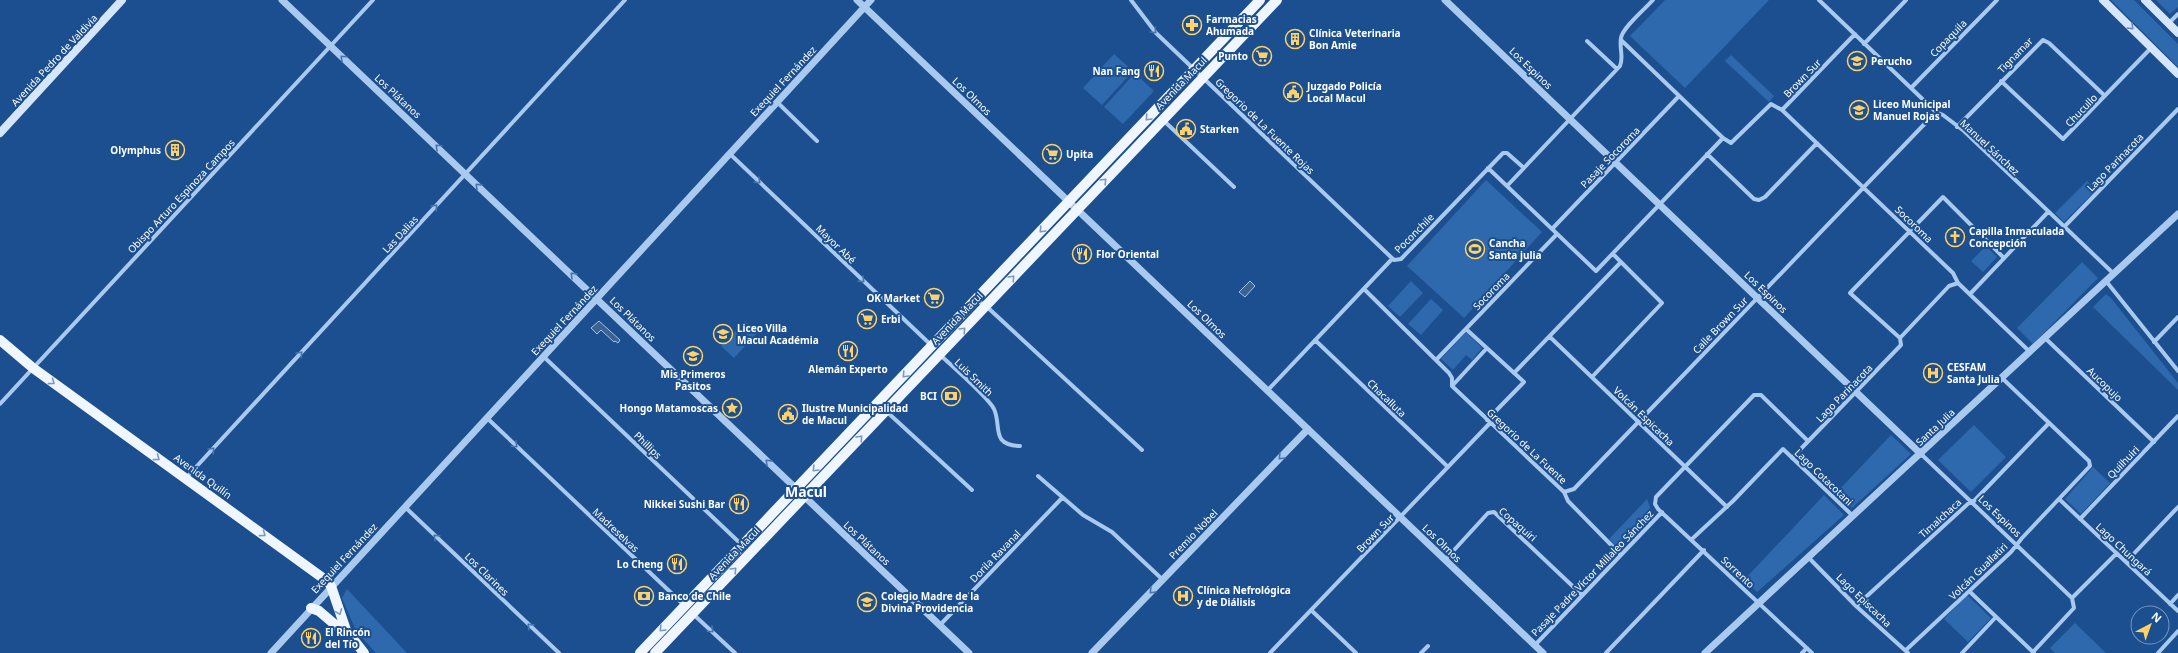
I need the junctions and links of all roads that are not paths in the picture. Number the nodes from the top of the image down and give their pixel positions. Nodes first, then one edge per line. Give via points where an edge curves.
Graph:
1 (122, 0) edge
2 (282, 0) edge
3 (373, 0) edge
4 (625, 0) edge
5 (857, 0) edge
6 (871, 0) edge
7 (1131, 0) edge
8 (1260, 0) edge
9 (1277, 0) edge
10 (1445, 0) edge
11 (1653, 0) edge
12 (1819, 0) edge
13 (1906, 0) edge
14 (1997, 0) edge
15 (2103, 0) edge
16 (2145, 0) edge
17 (865, 7) junction
18 (2178, 14) edge
19 (2169, 24) junction
20 (2178, 32) edge
21 (1855, 34) junction
22 (1620, 40) junction
23 (1587, 41) dead end
24 (1864, 44) junction
25 (330, 46) junction
26 (2151, 48) junction
27 (1194, 69) junction
28 (1618, 69) junction
29 (2178, 74) edge
30 (1203, 78) junction
31 (2001, 81) junction
32 (1911, 88) junction
33 (1679, 96) junction
34 (2105, 96) junction
35 (777, 102) junction
36 (2178, 109) edge
37 (1782, 110) junction
38 (1936, 112) junction
39 (1570, 119) junction
40 (1162, 120) junction
41 (1957, 127) junction
42 (0, 133) edge
43 (1723, 138) junction
44 (817, 141) dead end
45 (1817, 143) junction
46 (730, 154) junction
47 (1708, 154) junction
48 (1615, 162) junction
49 (1488, 168) junction
50 (1524, 168) junction
51 (466, 174) junction
52 (1507, 186) junction
53 (1234, 187) dead end
54 (1863, 187) junction
55 (1069, 202) junction
56 (1660, 204) junction
57 (1077, 209) junction
58 (2048, 212) junction
59 (2178, 214) edge
60 (2064, 227) junction
61 (1552, 229) junction
62 (1910, 231) junction
63 (1557, 234) junction
64 (1613, 254) junction
65 (2004, 258) junction
66 (1392, 259) junction
67 (1621, 262) junction
68 (2114, 274) junction
69 (2106, 281) junction
70 (1958, 283) junction
71 (1364, 289) junction
72 (1970, 294) junction
73 (597, 298) junction
74 (1757, 298) junction
75 (976, 300) junction
76 (986, 306) junction
77 (2178, 317) edge
78 (1466, 329) junction
79 (1550, 337) junction
80 (1900, 338) junction
81 (2045, 338) junction
82 (0, 340) edge
83 (1315, 340) junction
84 (2154, 342) junction
85 (932, 346) junction
86 (1487, 348) junction
87 (2030, 352) junction
88 (940, 354) junction
89 (543, 356) junction
90 (1436, 360) junction
91 (33, 368) junction
92 (2178, 371) edge
93 (1514, 373) junction
94 (1592, 377) junction
95 (2002, 378) junction
96 (1452, 386) junction
97 (1268, 391) junction
98 (1856, 392) junction
99 (1756, 394) joint
100 (0, 404) edge
101 (886, 410) junction
102 (2178, 416) edge
103 (487, 418) junction
104 (1488, 421) junction
105 (1638, 422) junction
106 (2049, 423) junction
107 (1308, 429) junction
108 (1808, 441) junction
109 (2154, 442) junction
110 (1020, 446) dead end
111 (1142, 450) dead end
112 (1921, 454) junction
113 (1792, 458) junction
114 (1448, 467) junction
115 (1685, 467) junction
116 (1038, 476) dead end
117 (186, 478) junction
118 (796, 489) junction
119 (972, 490) dead end
120 (1564, 492) junction
121 (804, 497) junction
122 (1062, 498) junction
123 (2059, 499) junction
124 (1971, 501) junction
125 (1655, 502) joint
126 (405, 507) junction
127 (1727, 507) junction
128 (2178, 507) edge
129 (1662, 512) junction
130 (1853, 516) junction
131 (1400, 517) junction
132 (2080, 519) junction
133 (1692, 539) junction
134 (742, 545) junction
135 (2016, 545) junction
136 (1704, 550) junction
137 (2116, 553) junction
138 (1621, 555) junction
139 (1809, 558) junction
140 (1445, 560) junction
141 (2126, 562) junction
142 (1163, 580) junction
143 (331, 586) junction
144 (1969, 591) junction
145 (1582, 595) junction
146 (2178, 596) edge
147 (2072, 598) junction
148 (1760, 603) junction
149 (2170, 604) junction
150 (685, 606) junction
151 (1856, 606) junction
152 (311, 608) junction
153 (1311, 610) junction
154 (2178, 611) edge
155 (693, 613) junction
156 (1996, 617) junction
157 (940, 626) junction
158 (2178, 631) edge
159 (350, 637) junction
160 (1534, 645) junction
161 (1428, 646) dead end
162 (1807, 648) junction
163 (1907, 652) edge
164 (2034, 652) edge
165 (271, 653) edge
166 (364, 653) edge
167 (558, 653) edge
168 (640, 653) edge
169 (655, 653) edge
170 (735, 653) edge
171 (969, 653) edge
172 (1092, 653) edge
173 (1270, 653) edge
174 (1356, 653) edge
175 (1421, 653) edge
176 (1543, 653) edge
177 (1606, 653) edge
178 (1705, 653) edge
179 (1802, 653) edge
180 (1812, 653) edge
181 (1962, 653) edge
182 (2158, 653) edge

1 - 42 main road, Avenida Pedro de Valdivia
2 - 25 street, Los Plátanos
3 - 25 street, Obispo Arturo Espinoza Campos
4 - 51 street, Las Dalias
5 - 17 street, Los Olmos
6 - 17 street, Exequiel Fernández
7 -> 27 street, Gregorio de La Fuente Rojas via 1147,23
8 - 27 main road, Avenida Macul
9 - 30 main road, Avenida Macul
10 - 39 street, Los Espinos
11 - 22 street via 1623,32
12 - 21 street, Manuel Sánchez
13 - 24 street
14 - 32 street, Copaquila
15 -> 26 main road
16 - 19 main road
17 - 35 street, Exequiel Fernández
17 - 55 street, Los Olmos
18 - 19 street
19 - 20 main road
21 - 24 street, Manuel Sánchez
21 - 37 street, Brown Sur
22 - 28 street via 1622,60
22 - 33 street
23 - 28 street
24 - 32 street, Manuel Sánchez
51 -> 25 street, Los Plátanos
25 - 91 street, Obispo Arturo Espinoza Campos
26 - 29 main road
26 - 34 street, Chucullo
27 - 30 street, Gregorio de La Fuente Rojas
27 -> 55 main road, Avenida Macul
28 - 39 street
30 - 40 main road, Avenida Macul
30 - 66 street, Gregorio de La Fuente Rojas
31 - 34 street, Tignamar via 2040,41 2045,40
31 - 34 street, Chucullo via 2063,139
31 - 41 street, Tignamar
32 - 38 street, Manuel Sánchez
33 - 43 street
33 - 48 street, Pasaje Socoroma
35 - 44 street
35 - 46 street, Exequiel Fernández
36 - 60 street, Lago Parinacota
37 - 43 street, Brown Sur via 1771,104 1733,143 1728,143
37 - 45 street, Socoroma
38 - 41 street, Manuel Sánchez
38 - 54 street, Calle Brown Sur
39 - 48 street, Los Espinos
39 - 50 street
40 - 53 street
57 -> 40 main road, Avenida Macul
41 - 58 street, Manuel Sánchez
43 - 47 street
45 - 47 street via 1765,197 1759,200
45 - 54 street, Socoroma
46 - 73 street, Exequiel Fernández
46 -> 85 street, Mayor Abé
47 - 56 street
48 - 56 street, Los Espinos
48 - 61 street, Pasaje Socoroma
49 - 50 street, Poconchile via 1504,153
49 - 52 street
49 - 66 street, Poconchile via 1401,259
50 - 52 street
73 -> 51 street, Los Plátanos
117 -> 51 street, Las Dalias
52 - 61 street
54 - 62 street, Socoroma
54 - 74 street, Calle Brown Sur
55 - 57 street, Los Olmos
55 -> 75 main road, Avenida Macul
56 - 64 street
56 - 74 street, Los Espinos
76 -> 57 main road, Avenida Macul
57 - 97 street, Los Olmos
58 - 60 street, Manuel Sánchez
58 - 65 street
59 - 68 street, Santa Julia
60 - 68 street, Manuel Sánchez
61 - 63 street
62 - 65 street via 1943,197
62 - 70 street, Socoroma via 1953,273
62 - 80 street via 1850,293
63 - 64 street via 1596,271
63 - 78 street, Socoroma
64 - 67 street
65 - 72 street
66 - 71 street, Poconchile
67 - 79 street
67 - 94 street via 1662,303
68 - 69 street, Santa Julia
69 - 81 street, Santa Julia
69 - 84 street
70 - 72 street, Socoroma
70 - 80 street, Lago Parinacota via 1949,286
71 - 83 street, Poconchile
71 - 90 street, Gregorio de La Fuente
72 - 87 street, Socoroma
73 - 89 street, Exequiel Fernández
118 -> 73 street, Los Plátanos
74 - 98 street, Los Espinos
74 - 105 street, Calle Brown Sur
75 - 76 street
75 - 85 main road, Avenida Macul
88 -> 76 main road, Avenida Macul
76 - 111 street
77 - 84 street
78 - 86 street
78 - 90 street, Socoroma
79 - 93 street
79 - 94 street, Volcán Espicacha
80 - 98 street, Lago Parinacota via 1901,345
81 - 87 street, Santa Julia
81 - 109 street, Aucopujo
82 - 91 main road, Avenida Quilín
83 - 97 street, Poconchile
83 - 114 street, Chacalluta
84 - 92 street
85 -> 118 main road, Avenida Macul
86 - 93 street
86 - 96 street
87 - 95 street, Santa Julia
88 - 101 main road, Avenida Macul
88 - 110 street, Luis Smith via 994,408 996,428 1003,441
89 - 103 street, Exequiel Fernández
89 - 134 street, Phillips
90 - 96 street, Gregorio de La Fuente via 1451,375
91 - 100 street, Obispo Arturo Espinoza Campos
91 -> 117 main road, Avenida Quilín
93 - 104 street, Brown Sur via 1524,382
94 - 105 street, Volcán Espicacha
95 - 106 street
95 - 112 street, Santa Julia
96 - 104 street, Gregorio de La Fuente
97 - 107 street, Los Olmos
98 - 108 street, Lago Parinacota
98 - 112 street, Los Espinos
99 - 108 street, Lago Cotacotani
99 - 115 street, Pasaje Padre Víctor Millaleo Sánchez
101 - 119 street
121 -> 101 main road, Avenida Macul
102 - 109 street, Quilhuiri
103 - 126 street, Exequiel Fernández
103 -> 150 street, Madreselvas
104 - 114 street, Brown Sur
104 - 120 street, Gregorio de La Fuente
105 - 115 street, Volcán Espicacha
105 - 120 street, Calle Brown Sur via 1574,489
106 - 123 street, Volcán Guallatiri via 2091,464
106 - 124 street, Timalchaca via 1974,501
107 - 131 street, Los Olmos
107 -> 142 street, Premio Nobel
108 - 113 street, Lago Parinacota
109 - 132 street, Quilhuiri
112 - 124 street, Los Espinos
112 - 130 street, Santa Julia
113 - 127 street, Lago Cotacotani via 1783,448
113 - 130 street, Lago Cotacotani
114 - 131 street, Brown Sur
115 - 125 street, Pasaje Padre Víctor Millaleo Sánchez via 1656,497
115 - 127 street, Volcán Espicacha
116 - 122 street
117 -> 143 main road, Avenida Quilín
118 - 121 street, Los Plátanos
118 - 134 main road, Avenida Macul
120 - 138 street, Gregorio de La Fuente via 1568,501
155 -> 121 main road, Avenida Macul
121 - 157 street, Los Plátanos
122 - 142 street via 1083,516 1112,532
122 - 157 street, Dorila Ravanal
123 - 132 street, Lago Chungará
123 - 135 street, Volcán Guallatiri
124 - 135 street, Los Espinos
124 - 151 street, Timalchaca
125 - 129 street, Sorrento via 1656,507
126 - 143 street, Exequiel Fernández
167 -> 126 street, Los Clarines
127 - 133 street
128 - 141 street
129 - 133 street, Sorrento
129 - 138 street, Pasaje Padre Víctor Millaleo Sánchez
130 - 139 street, Santa Julia
131 - 140 street, Los Olmos
131 - 153 street, Brown Sur
132 - 137 street, Lago Chungará
133 - 136 street, Sorrento
134 - 150 main road, Avenida Macul
135 - 144 street, Volcán Guallatiri
135 - 147 street, Los Espinos
136 - 148 street, Sorrento
136 - 177 street
137 - 141 street, Lago Chungará
137 - 147 street
138 - 145 street, Pasaje Padre Víctor Millaleo Sánchez
139 - 148 street, Santa Julia
139 - 151 street, Lago Episcacha
140 - 145 street, Copaquiri via 1488,513 1494,512
140 - 160 street, Los Olmos
141 - 149 street, Lago Chungará
142 -> 172 street, Premio Nobel
143 - 152 street, Exequiel Fernández
143 -> 159 main road via 339,614
144 - 156 street
144 - 163 street, Volcán Guallatiri
145 - 160 street, Pasaje Padre Víctor Millaleo Sánchez
146 - 149 street
147 - 164 street via 2074,608
148 - 162 street, Sorrento
148 - 178 street, Santa Julia
149 - 154 street, Lago Chungará
150 - 155 street, Madreselvas
150 -> 168 main road, Avenida Macul
151 - 163 street, Lago Episcacha
152 - 159 main road via 319,611
152 - 165 street, Exequiel Fernández
153 - 173 street, Brown Sur
153 - 174 street
155 - 169 main road, Avenida Macul
155 -> 170 street, Madreselvas
156 - 164 street
156 - 181 street
157 - 171 street, Los Plátanos
158 - 182 street
159 - 166 main road
160 - 176 street, Los Olmos
161 - 175 street
162 - 179 street
162 - 180 street, Sorrento

